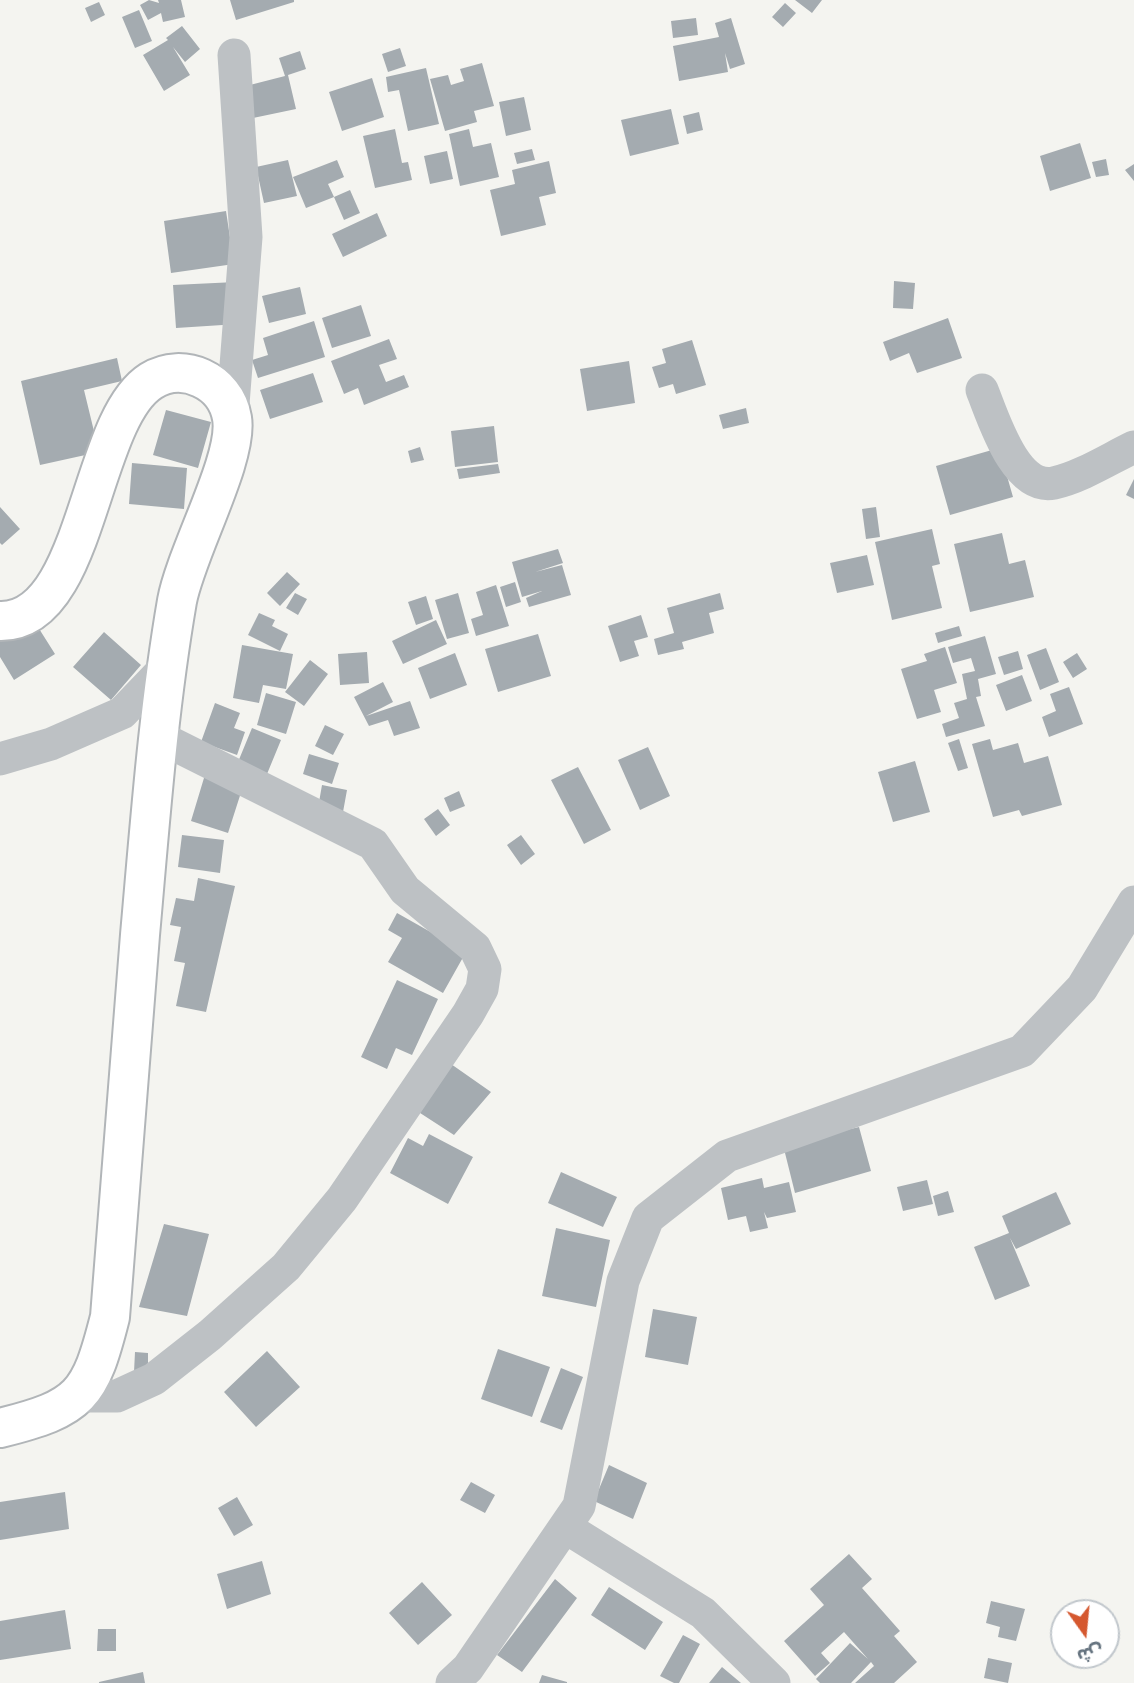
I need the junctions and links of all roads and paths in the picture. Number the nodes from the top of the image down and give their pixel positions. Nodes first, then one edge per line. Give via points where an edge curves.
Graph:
1 (234, 54) dead end
2 (982, 390) dead end
3 (232, 418) junction
4 (1134, 447) edge
5 (0, 621) edge
6 (168, 665) junction
7 (157, 736) junction
8 (0, 759) edge
9 (1134, 902) edge
10 (80, 1396) junction
11 (0, 1428) edge
12 (565, 1527) junction
13 (452, 1683) edge
14 (774, 1683) edge

1 - 3 street via 246,237
2 - 4 street via 1004,444 1036,482 1053,483
3 - 5 main road via 219,389 199,376 173,373 151,381 134,397 120,425 53,591 31,613
3 - 6 main road via 222,473 178,597
6 - 7 main road
6 - 8 street via 122,713 51,744
7 - 10 main road via 110,1317 98,1364
7 - 10 street via 373,844 405,890 475,948 485,969 482,989 468,1014 342,1199 286,1267 154,1379 117,1396
9 - 12 street via 1082,988 1022,1051 727,1156 648,1218 623,1281 579,1506
10 - 11 main road via 51,1412
12 - 13 street via 468,1668
12 - 14 street via 702,1613

